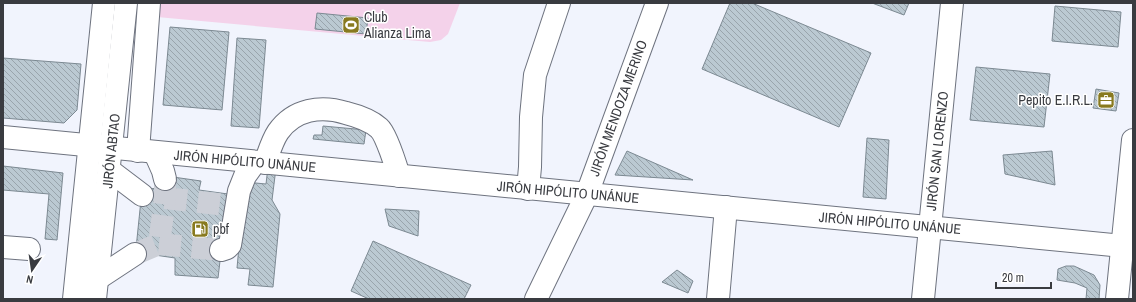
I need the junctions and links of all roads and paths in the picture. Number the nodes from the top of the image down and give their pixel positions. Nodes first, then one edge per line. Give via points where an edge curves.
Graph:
1 (104, 3) edge
2 (126, 3) edge
3 (149, 3) edge
4 (559, 3) edge
5 (657, 3) edge
6 (952, 3) edge
7 (3, 137) edge
8 (1133, 140) edge
9 (101, 147) junction
10 (146, 152) junction
11 (260, 162) junction
12 (109, 170) junction
13 (399, 176) junction
14 (165, 179) tunnel mouth
15 (528, 188) junction
16 (587, 194) junction
17 (142, 195) tunnel mouth
18 (726, 208) junction
19 (930, 227) junction
20 (1128, 246) edge
21 (3, 247) edge
22 (29, 249) dead end
23 (221, 250) dead end
24 (135, 254) tunnel mouth
25 (1126, 272) edge
26 (96, 289) edge
27 (74, 299) edge
28 (536, 299) edge
29 (718, 299) edge
30 (922, 299) edge
31 (1117, 299) edge

1 - 9 street, JIRÓN ABTAO
2 - 9 street, JIRÓN ABTAO
3 - 10 street
4 - 15 street via 535,75
5 - 16 street, JIRÓN MENDOZA MERINO
6 - 19 street, JIRÓN SAN LORENZO
7 - 9 street, JIRÓN HIPÓLITO UNÁNUE
8 - 20 street
9 - 10 street, JIRÓN HIPÓLITO UNÁNUE
9 - 12 street, JIRÓN ABTAO
9 - 27 street, JIRÓN ABTAO
10 - 11 street, JIRÓN HIPÓLITO UNÁNUE
10 - 14 street via 163,171
11 - 13 street, JIRÓN HIPÓLITO UNÁNUE
11 - 13 street via 278,131 291,119 309,110 331,109 367,120 381,129
11 - 23 street via 244,176 232,204 230,245
12 - 17 street
12 - 26 street, JIRÓN ABTAO
13 - 15 street, JIRÓN HIPÓLITO UNÁNUE
15 - 16 street, JIRÓN HIPÓLITO UNÁNUE
16 - 18 street, JIRÓN HIPÓLITO UNÁNUE
16 - 28 street, JIRÓN MENDOZA MERINO
18 - 19 street, JIRÓN HIPÓLITO UNÁNUE
18 - 29 street
19 - 20 street, JIRÓN HIPÓLITO UNÁNUE
19 - 30 street, JIRÓN SAN LORENZO
20 - 25 street
21 - 22 street
24 - 26 street
25 - 31 street

